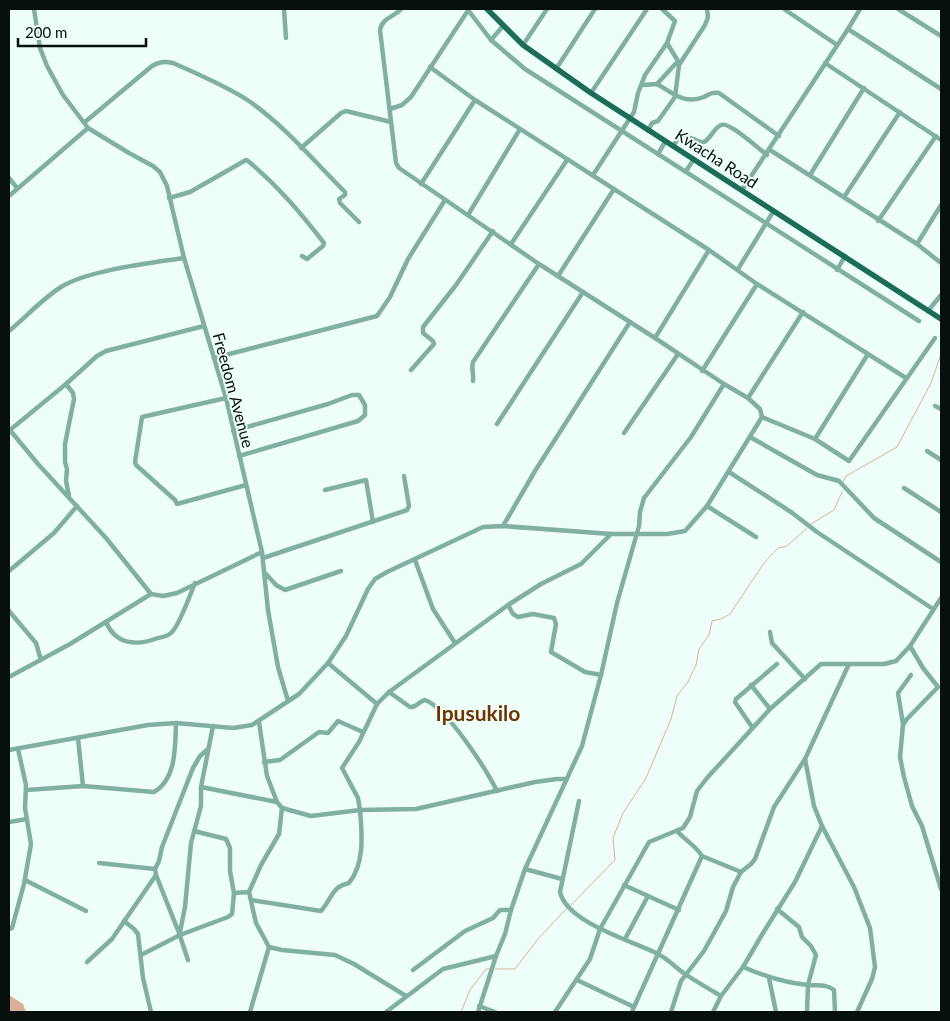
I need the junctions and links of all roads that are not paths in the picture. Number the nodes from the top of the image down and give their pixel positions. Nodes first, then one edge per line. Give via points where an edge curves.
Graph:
1 (34, 9) edge
2 (284, 9) edge
3 (401, 9) edge
4 (469, 9) edge
5 (487, 9) edge
6 (495, 9) edge
7 (547, 9) edge
8 (595, 9) edge
9 (647, 9) edge
10 (662, 9) edge
11 (707, 9) edge
12 (784, 9) edge
13 (860, 9) edge
14 (898, 9) edge
15 (492, 15) junction
16 (503, 26) junction
17 (848, 29) junction
18 (941, 36) edge
19 (286, 38) dead end
20 (491, 40) junction
21 (667, 43) junction
22 (524, 45) junction
23 (837, 45) junction
24 (825, 63) junction
25 (678, 64) junction
26 (430, 67) junction
27 (556, 69) junction
28 (657, 84) junction
29 (642, 86) junction
30 (864, 88) junction
31 (941, 89) edge
32 (591, 93) junction
33 (675, 97) junction
34 (475, 100) junction
35 (390, 109) junction
36 (900, 112) junction
37 (631, 118) junction
38 (85, 122) junction
39 (391, 122) junction
40 (88, 128) junction
41 (520, 129) junction
42 (622, 130) junction
43 (648, 131) junction
44 (779, 136) junction
45 (936, 136) junction
46 (941, 140) edge
47 (666, 142) junction
48 (673, 146) junction
49 (301, 148) junction
50 (768, 152) junction
51 (658, 154) junction
52 (694, 159) junction
53 (567, 160) junction
54 (686, 171) junction
55 (593, 175) junction
56 (810, 175) junction
57 (9, 178) edge
58 (421, 184) junction
59 (17, 188) junction
60 (614, 189) junction
61 (742, 190) junction
62 (9, 196) edge
63 (844, 197) junction
64 (169, 198) junction
65 (445, 200) junction
66 (941, 205) edge
67 (774, 212) junction
68 (468, 214) junction
69 (878, 221) junction
70 (359, 222) dead end
71 (767, 224) junction
72 (493, 231) junction
73 (511, 244) junction
74 (916, 244) junction
75 (709, 250) junction
76 (302, 256) dead end
77 (845, 256) junction
78 (184, 258) junction
79 (941, 262) edge
80 (539, 264) junction
81 (738, 269) junction
82 (837, 270) junction
83 (558, 276) junction
84 (757, 284) junction
85 (582, 292) junction
86 (941, 295) edge
87 (928, 311) junction
88 (803, 312) junction
89 (941, 319) edge
90 (918, 321) dead end
91 (630, 322) junction
92 (204, 326) junction
93 (9, 332) edge
94 (655, 338) junction
95 (935, 338) dead end
96 (678, 354) junction
97 (868, 354) junction
98 (214, 358) junction
99 (411, 370) dead end
100 (702, 370) junction
101 (906, 378) junction
102 (473, 382) dead end
103 (66, 384) junction
104 (724, 384) junction
105 (226, 398) junction
106 (748, 398) junction
107 (935, 406) dead end
108 (941, 410) edge
109 (762, 417) junction
110 (497, 424) dead end
111 (9, 430) edge
112 (233, 431) junction
113 (624, 433) dead end
114 (750, 436) junction
115 (816, 439) junction
116 (927, 451) dead end
117 (239, 456) junction
118 (941, 460) edge
119 (729, 472) junction
120 (404, 476) dead end
121 (246, 485) junction
122 (904, 488) dead end
123 (325, 490) dead end
124 (69, 497) junction
125 (77, 506) junction
126 (707, 506) junction
127 (941, 512) edge
128 (373, 522) junction
129 (503, 526) junction
130 (611, 534) junction
131 (636, 535) junction
132 (756, 537) dead end
133 (262, 552) junction
134 (263, 558) junction
135 (415, 560) junction
136 (941, 562) edge
137 (9, 571) edge
138 (341, 571) dead end
139 (265, 573) junction
140 (196, 583) junction
141 (151, 594) junction
142 (941, 598) edge
143 (508, 605) junction
144 (933, 609) junction
145 (9, 612) edge
146 (106, 622) junction
147 (770, 632) dead end
148 (455, 644) junction
149 (910, 646) junction
150 (42, 660) junction
151 (328, 663) junction
152 (777, 664) dead end
153 (849, 664) junction
154 (911, 675) dead end
155 (601, 676) junction
156 (9, 677) edge
157 (804, 679) junction
158 (750, 685) junction
159 (390, 692) junction
160 (288, 701) junction
161 (377, 704) junction
162 (770, 709) junction
163 (259, 722) junction
164 (176, 723) junction
165 (903, 725) junction
166 (213, 726) junction
167 (752, 727) junction
168 (363, 732) junction
169 (78, 738) junction
170 (18, 749) junction
171 (208, 749) junction
172 (9, 750) edge
173 (805, 759) junction
174 (264, 762) junction
175 (568, 779) junction
176 (84, 786) junction
177 (201, 787) junction
178 (27, 790) junction
179 (497, 791) junction
180 (579, 801) dead end
181 (277, 802) junction
182 (282, 808) junction
183 (360, 810) junction
184 (27, 819) junction
185 (9, 822) edge
186 (822, 826) junction
187 (194, 831) junction
188 (677, 831) junction
189 (702, 856) junction
190 (100, 863) dead end
191 (155, 868) junction
192 (525, 869) junction
193 (741, 872) junction
194 (156, 875) junction
195 (562, 879) junction
196 (24, 880) junction
197 (624, 885) junction
198 (941, 889) edge
199 (249, 892) junction
200 (234, 893) junction
201 (648, 896) junction
202 (251, 900) junction
203 (778, 909) junction
204 (511, 910) junction
205 (679, 910) junction
206 (86, 911) dead end
207 (124, 920) junction
208 (9, 929) edge
209 (600, 930) junction
210 (180, 934) junction
211 (625, 939) junction
212 (268, 947) junction
213 (659, 954) junction
214 (141, 955) junction
215 (496, 956) junction
216 (188, 960) dead end
217 (87, 962) dead end
218 (743, 967) junction
219 (413, 970) dead end
220 (686, 975) junction
221 (769, 978) junction
222 (577, 980) junction
223 (808, 985) junction
224 (406, 996) junction
225 (721, 996) junction
226 (480, 1006) junction
227 (633, 1010) edge
228 (151, 1012) edge
229 (250, 1012) edge
230 (386, 1012) edge
231 (478, 1012) edge
232 (495, 1012) edge
233 (555, 1012) edge
234 (671, 1012) edge
235 (713, 1012) edge
236 (776, 1012) edge
237 (807, 1012) edge
238 (835, 1012) edge
239 (857, 1012) edge

1 - 38 street via 40,48 47,66 63,96
2 - 19 street
3 - 35 street via 384,21 380,30
4 - 20 street
4 - 26 street
5 - 15 main road, Kwacha Road
6 - 15 street
7 - 22 street
8 - 27 street
9 - 32 street
10 - 21 street via 676,21
11 - 25 street via 705,25
12 - 23 street
13 - 17 street
14 - 18 street
15 - 16 main road, Kwacha Road
16 - 20 street
16 - 22 main road, Kwacha Road
17 - 23 street
17 - 31 street
20 - 42 street via 525,69
21 - 25 street
21 - 29 street
22 - 27 main road, Kwacha Road
23 - 24 street
24 - 30 street
24 - 44 street
25 - 28 street
25 - 33 street
26 - 34 street
26 - 35 street via 407,102
27 - 32 main road, Kwacha Road
28 - 29 street
28 - 33 street
29 - 37 street
30 - 36 street
30 - 56 street
32 - 37 main road, Kwacha Road
33 - 43 street
33 - 44 street via 692,100 712,92 719,93
34 - 41 street
34 - 58 street
35 - 39 street
36 - 45 street
36 - 63 street
37 - 42 street
37 - 43 main road, Kwacha Road
38 - 40 street
38 - 49 street via 152,66 165,61 245,99 266,114
39 - 49 street via 346,111
39 - 58 street via 396,163
40 - 59 street
40 - 64 street, Freedom Avenue via 160,172
41 - 53 street
41 - 68 street
42 - 51 street
42 - 55 street
43 - 47 main road, Kwacha Road
44 - 50 street
45 - 46 street
45 - 69 street
47 - 48 main road, Kwacha Road
47 - 51 street
48 - 50 street via 684,134 704,142 725,124
48 - 52 main road, Kwacha Road
49 - 70 street via 345,192 339,199 340,203
50 - 56 street
50 - 61 street
51 - 54 street
52 - 54 street
52 - 61 main road, Kwacha Road
53 - 55 street
53 - 73 street
54 - 71 street
55 - 60 street
56 - 63 street
57 - 59 street
58 - 65 street
59 - 62 street
60 - 75 street
60 - 83 street
61 - 67 main road, Kwacha Road
63 - 69 street
64 - 76 street via 190,192 246,160 272,180 324,244 307,259
64 - 78 street, Freedom Avenue
65 - 68 street
65 - 98 street via 377,316
66 - 74 street
67 - 71 street
67 - 77 main road, Kwacha Road
68 - 72 street
69 - 74 street
71 - 81 street
71 - 82 street
72 - 73 street
72 - 99 street via 423,327 434,344
73 - 80 street
74 - 79 street
75 - 81 street
75 - 94 street
77 - 82 street
77 - 87 main road, Kwacha Road
78 - 92 street, Freedom Avenue
78 - 93 street via 73,281 54,292
80 - 83 street
80 - 102 street via 473,362
81 - 84 street
82 - 90 street
83 - 85 street
84 - 88 street
84 - 100 street
85 - 91 street
85 - 110 street
86 - 87 street
87 - 89 main road, Kwacha Road
88 - 97 street
88 - 106 street
91 - 94 street
91 - 129 street via 534,471
92 - 98 street, Freedom Avenue
92 - 103 street via 106,352
94 - 96 street
95 - 101 street
96 - 100 street
96 - 113 street
97 - 101 street
97 - 115 street
98 - 105 street, Freedom Avenue
100 - 104 street
101 - 115 street via 850,461
103 - 111 street
103 - 124 street via 74,399 65,444
104 - 106 street
104 - 131 street via 691,437 646,495
105 - 112 street, Freedom Avenue
105 - 121 street via 142,417 135,462 177,504
106 - 109 street via 760,409
107 - 108 street
109 - 114 street
109 - 115 street
111 - 124 street
112 - 117 street, Freedom Avenue
112 - 117 street via 352,395 359,396 365,405 365,415 358,421
114 - 119 street
114 - 136 street via 817,475 841,483 874,518
116 - 118 street
117 - 121 street, Freedom Avenue
119 - 126 street
119 - 144 street
120 - 128 street via 408,509
121 - 133 street, Freedom Avenue
122 - 127 street
123 - 128 street via 366,480
124 - 125 street
125 - 137 street via 54,533
125 - 141 street
126 - 131 street via 685,531
126 - 132 street
128 - 134 street
129 - 130 street
129 - 135 street via 475,529
130 - 131 street
130 - 143 street via 577,567
131 - 155 street
133 - 134 street, Freedom Avenue
133 - 140 street
134 - 139 street, Freedom Avenue
135 - 148 street via 433,609
135 - 151 street via 375,580
138 - 139 street via 285,590
139 - 160 street, Freedom Avenue via 278,667
140 - 141 street via 169,595
140 - 146 street via 170,634 151,641 128,642 116,638
141 - 146 street
142 - 144 street
143 - 148 street
143 - 155 street via 518,617 533,614 554,618 556,624 551,652 585,672
144 - 149 street
145 - 150 street via 36,643
146 - 150 street
147 - 157 street via 772,643
148 - 159 street
149 - 153 street via 891,662
149 - 165 street via 938,687
150 - 156 street
151 - 160 street via 299,694
151 - 161 street
152 - 158 street
153 - 157 street via 821,664
153 - 173 street
154 - 165 street via 898,693
155 - 175 street via 582,746
157 - 162 street
158 - 162 street
158 - 167 street via 735,702
159 - 161 street
159 - 179 street via 410,707 426,700 440,710 481,762
160 - 163 street
161 - 168 street
162 - 167 street
163 - 166 street via 244,728
163 - 174 street
164 - 166 street
164 - 169 street
164 - 176 street via 172,766 157,790 144,792
165 - 198 street via 900,757 904,777
166 - 171 street
167 - 188 street via 701,785 688,821
168 - 174 street via 338,721 328,733 319,732 280,760
168 - 183 street via 342,768 358,798
169 - 170 street
169 - 176 street
170 - 172 street
170 - 178 street
171 - 177 street
171 - 191 street via 193,768
173 - 186 street via 814,806
173 - 193 street via 774,807 755,859
174 - 181 street
175 - 179 street
175 - 192 street
176 - 178 street
177 - 181 street
177 - 187 street via 201,806
178 - 184 street via 24,803
179 - 183 street via 416,809
180 - 195 street
181 - 182 street
182 - 183 street via 311,816
182 - 199 street via 279,834
183 - 202 street via 362,850 351,881 335,890 321,911
184 - 185 street
184 - 196 street via 31,849
186 - 203 street
186 - 239 street via 854,887 870,928 875,967
187 - 200 street via 228,841
187 - 210 street
188 - 189 street
188 - 197 street via 649,842
189 - 193 street
189 - 205 street
190 - 191 street
191 - 194 street
192 - 195 street
192 - 204 street
193 - 220 street via 726,911 704,952
194 - 207 street
194 - 210 street
195 - 209 street via 560,892 564,902
196 - 206 street
196 - 208 street via 12,928
197 - 201 street
197 - 209 street
199 - 200 street
199 - 202 street
200 - 210 street via 234,910 230,916
201 - 205 street
201 - 211 street
202 - 212 street via 256,923
203 - 218 street
203 - 223 street via 799,927 802,937 815,951 816,960
204 - 215 street
204 - 219 street via 500,910 492,918 465,931
205 - 213 street
207 - 214 street via 137,932
207 - 217 street via 112,939
209 - 211 street
209 - 222 street via 590,959
210 - 214 street
210 - 216 street
211 - 213 street
212 - 224 street via 335,955
212 - 229 street
213 - 220 street
213 - 227 street
214 - 228 street
215 - 224 street via 443,969
215 - 226 street
218 - 221 street
218 - 225 street
220 - 225 street
220 - 234 street via 677,988
221 - 223 street
221 - 236 street
222 - 227 street
222 - 233 street
223 - 237 street
223 - 238 street via 829,986 834,990
224 - 230 street
225 - 235 street
226 - 231 street
226 - 232 street

